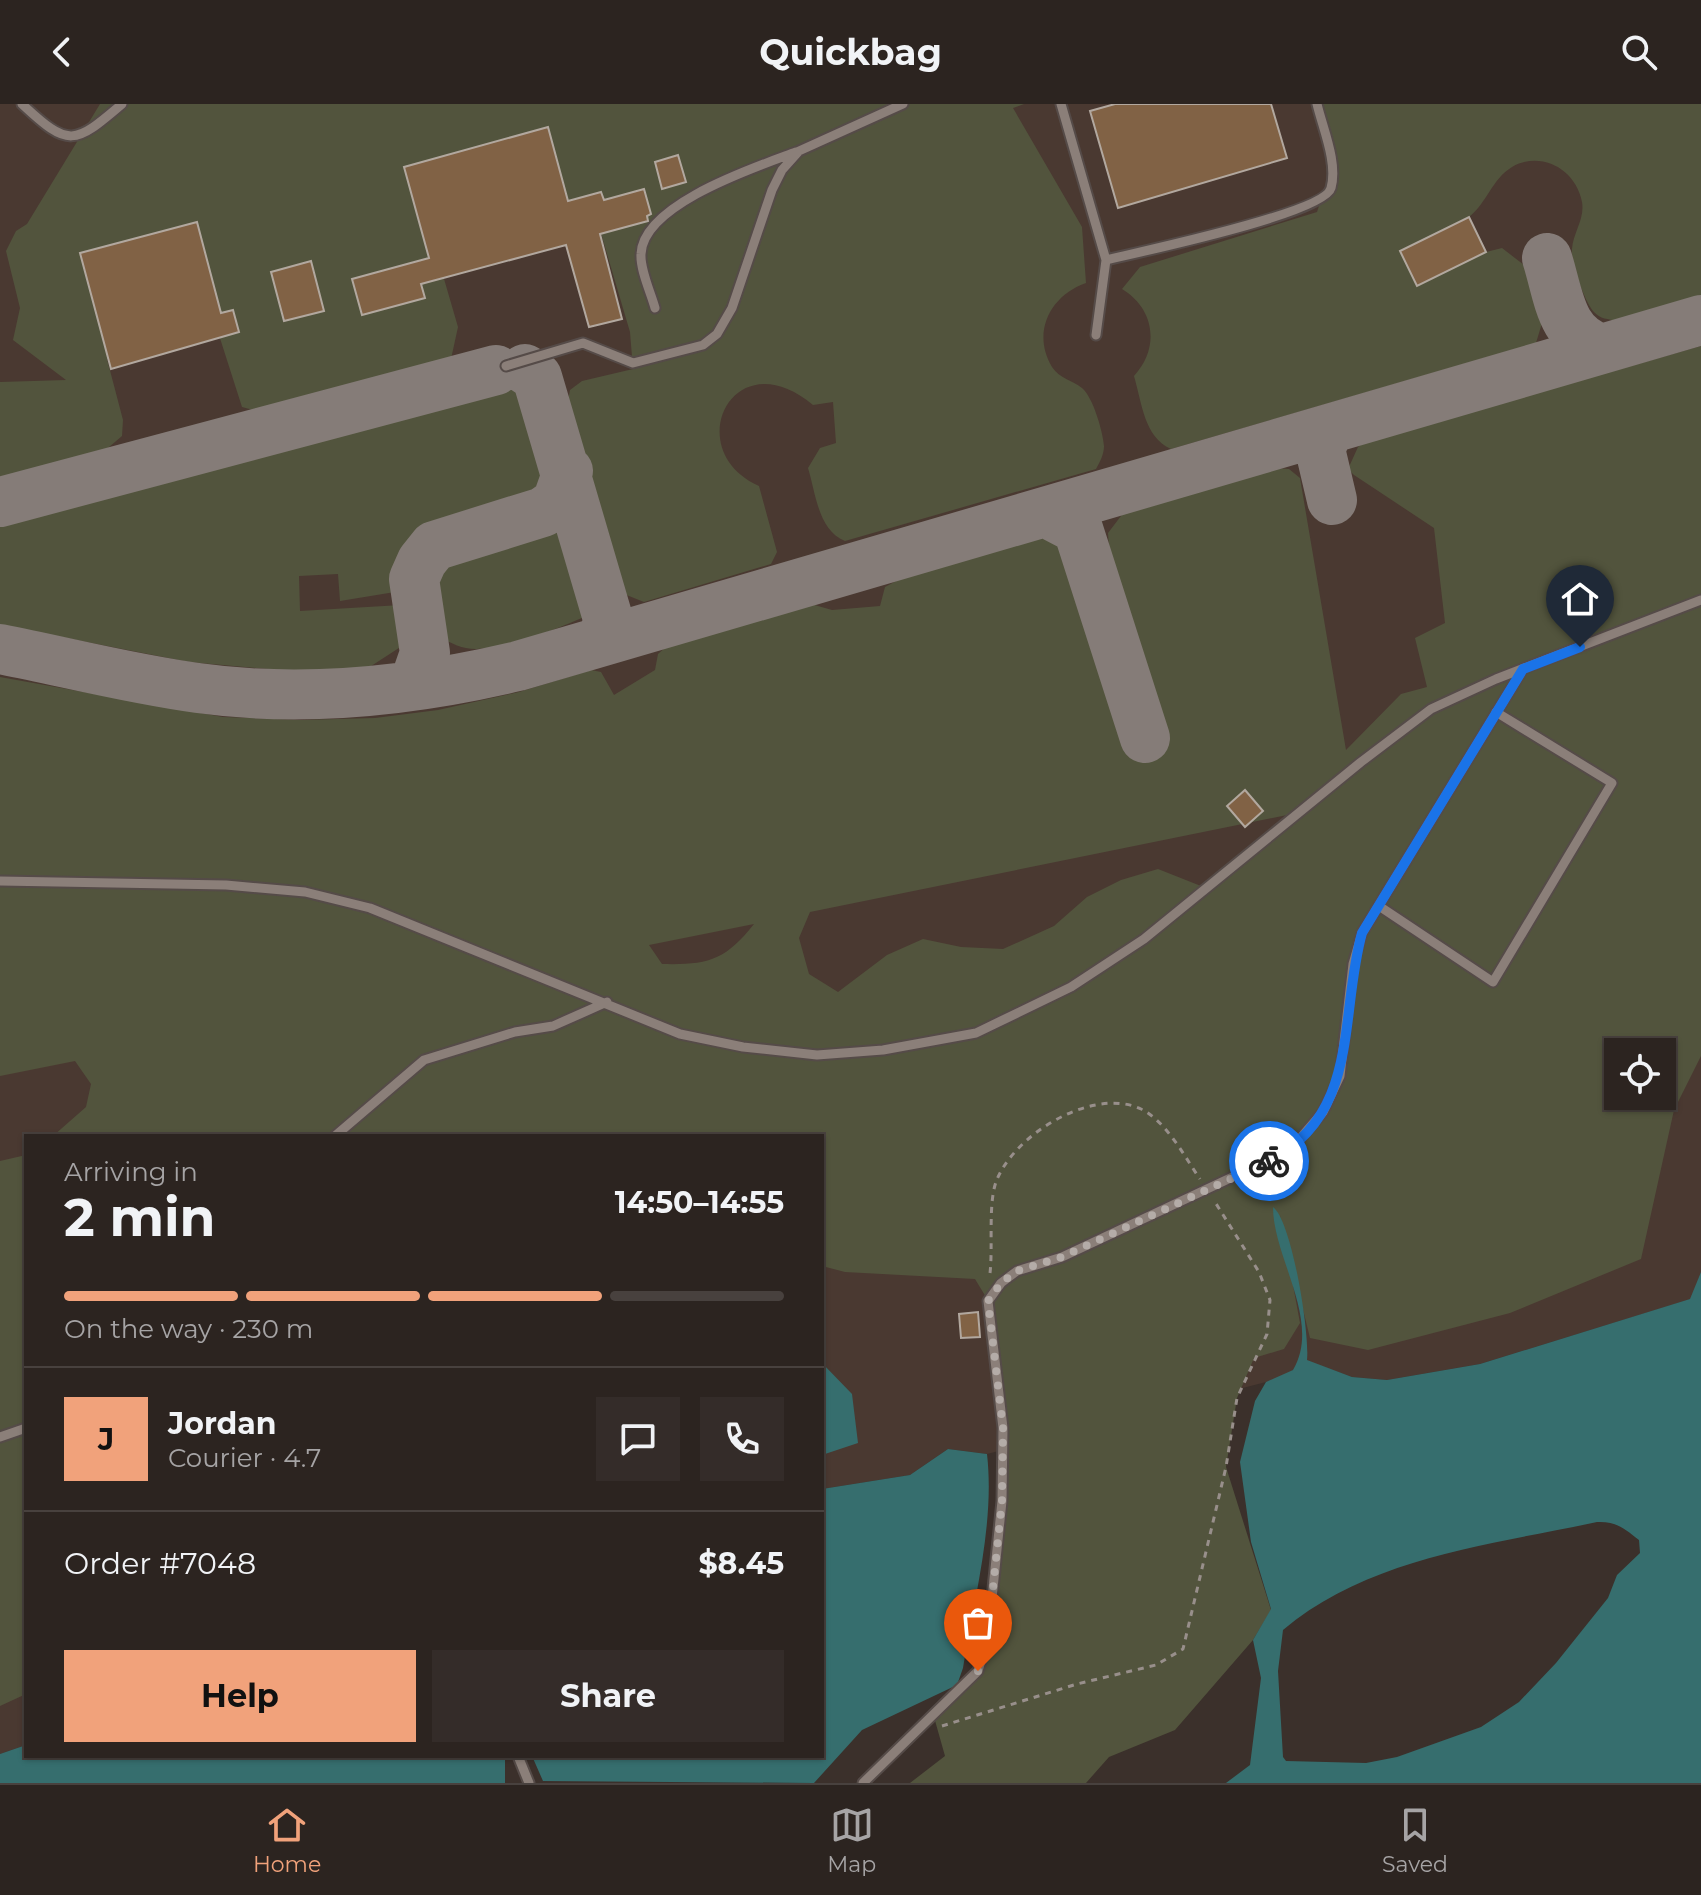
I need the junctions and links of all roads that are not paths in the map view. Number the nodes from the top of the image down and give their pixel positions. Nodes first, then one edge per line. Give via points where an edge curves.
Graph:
1 (22, 104) edge
2 (122, 104) edge
3 (903, 104) edge
4 (1061, 104) edge
5 (1317, 104) edge
6 (799, 151) junction
7 (1106, 260) junction
8 (655, 308) dead end
9 (1096, 335) dead end
10 (506, 366) dead end
11 (1701, 600) edge
12 (1523, 669) junction
13 (1496, 712) junction
14 (0, 881) edge
15 (1379, 906) junction
16 (607, 1002) junction
17 (337, 1134) edge
18 (24, 1429) edge
19 (0, 1437) edge
20 (519, 1758) edge
21 (529, 1783) edge
22 (863, 1783) edge

1 - 2 lane via 50,131 75,137
3 - 6 lane
4 - 7 lane
5 - 7 lane via 1332,166 1331,190 1324,200 1293,213
6 - 8 lane via 700,192 663,214 640,255
6 - 10 lane via 772,190 732,308 717,334 703,345 633,363 583,343
7 - 9 lane
11 - 12 lane
12 - 13 lane
12 - 16 lane via 1431,709 1144,939 1071,987 976,1033 883,1050 817,1055 680,1034
13 - 15 lane
13 - 15 lane via 1612,783 1493,982
14 - 16 lane via 226,885 305,892 370,908
15 - 22 lane via 1362,933 1353,964 1340,1076 1323,1112 1290,1150 1062,1257 1017,1271 988,1301 1003,1428 1003,1487 988,1637 978,1671
16 - 17 lane via 553,1026 424,1060
18 - 19 lane
20 - 21 lane

